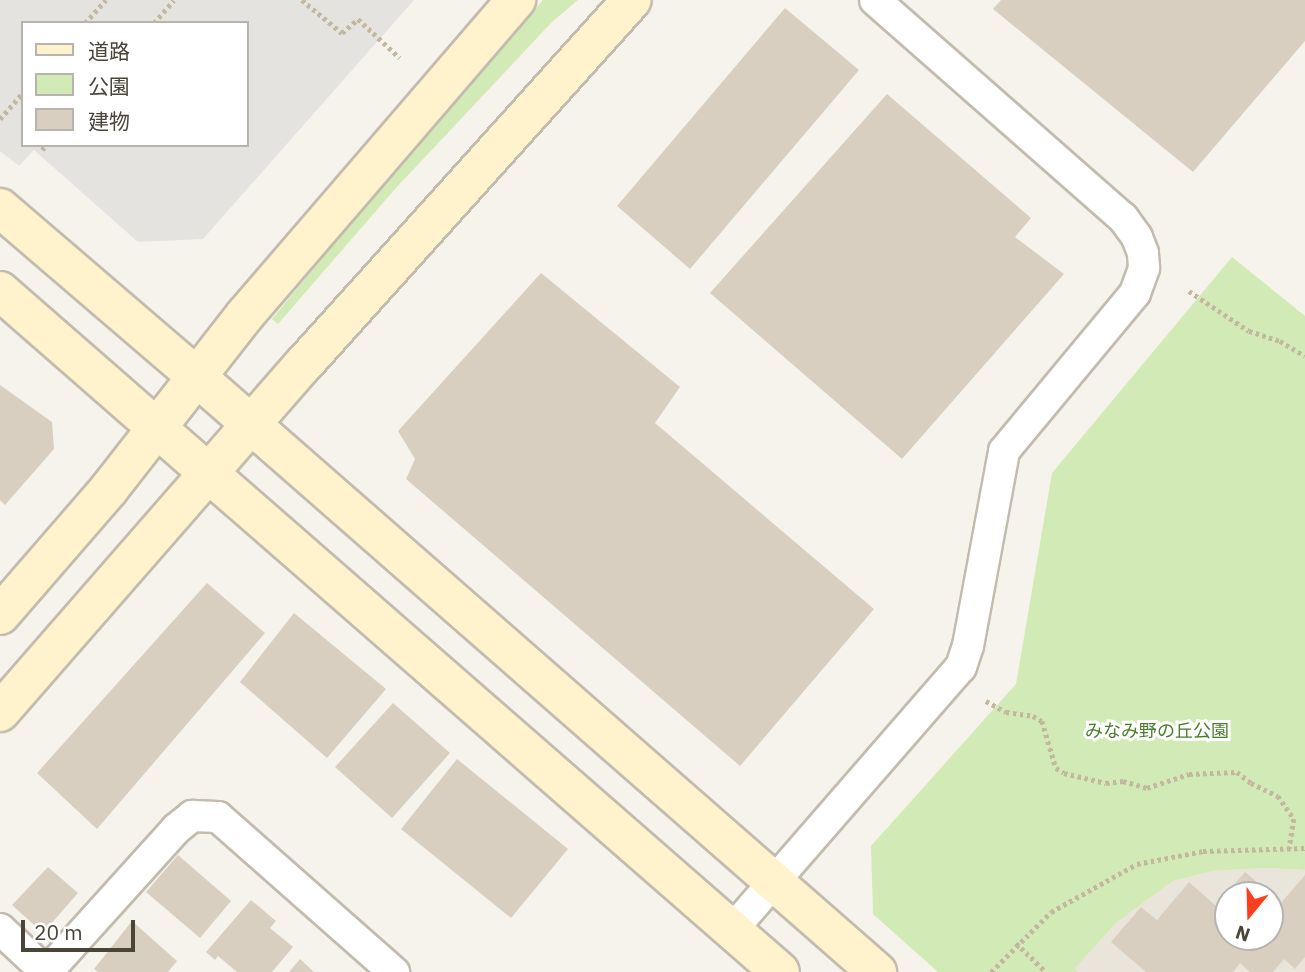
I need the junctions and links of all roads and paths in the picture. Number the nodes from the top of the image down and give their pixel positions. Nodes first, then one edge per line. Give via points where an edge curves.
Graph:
1 (106, 0) edge
2 (174, 0) edge
3 (302, 0) edge
4 (516, 0) edge
5 (632, 0) edge
6 (875, 0) edge
7 (87, 21) edge
8 (156, 21) edge
9 (400, 58) dead end
10 (21, 95) edge
11 (0, 119) edge
12 (0, 208) edge
13 (0, 291) edge
14 (1189, 291) dead end
15 (1305, 356) edge
16 (197, 377) junction
17 (251, 424) junction
18 (157, 428) junction
19 (208, 472) junction
20 (0, 615) edge
21 (986, 701) dead end
22 (0, 712) edge
23 (1305, 848) edge
24 (1289, 849) junction
25 (775, 883) junction
26 (0, 929) edge
27 (732, 930) junction
28 (1014, 945) junction
29 (46, 972) edge
30 (394, 972) edge
31 (780, 972) edge
32 (877, 972) edge
33 (990, 972) edge
34 (1046, 972) edge

1 - 7 path
2 - 8 path
3 - 9 path via 342,33 358,19
4 - 16 street
5 - 17 street
6 - 25 street via 1123,218 1137,237 1144,268 1135,293 1004,451 961,667
10 - 11 path
12 - 16 street
13 - 18 street
14 - 15 path via 1249,331 1280,341
16 - 17 street
16 - 18 street
17 - 19 street
17 - 25 street
18 - 19 street
18 - 20 street
19 - 22 street
19 - 27 street
21 - 24 path via 1006,712 1042,721 1056,768 1064,773 1147,788 1189,774 1237,772 1278,796 1294,819
23 - 24 path
24 - 28 path via 1203,851 1137,864 1051,912
25 - 27 street
25 - 32 street
26 - 29 street
27 - 31 street
28 - 33 path
28 - 34 path
29 - 30 street via 192,816 218,817

